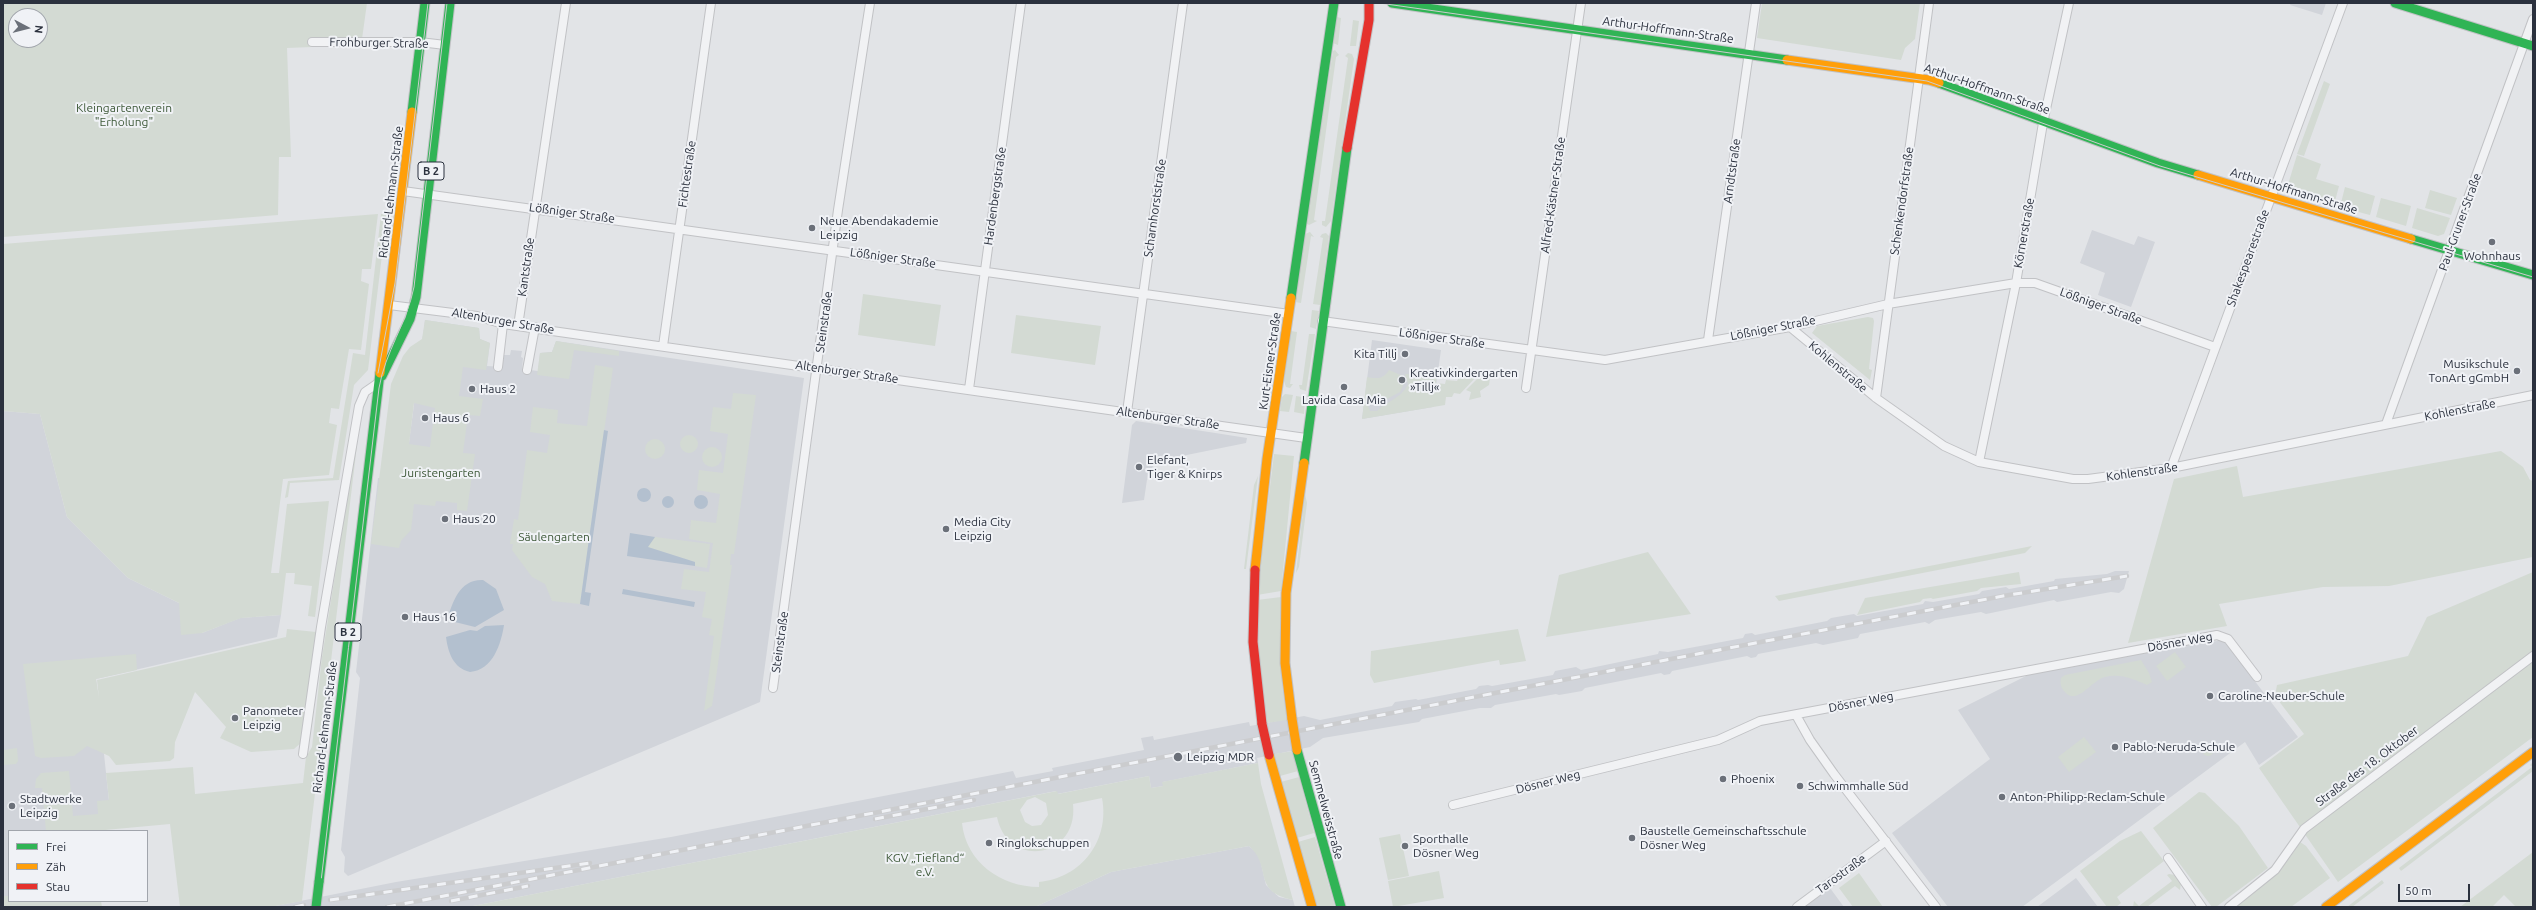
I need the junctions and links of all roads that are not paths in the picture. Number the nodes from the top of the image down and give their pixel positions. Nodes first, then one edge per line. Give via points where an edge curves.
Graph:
1 (425, 3) edge
2 (450, 3) edge
3 (566, 3) edge
4 (711, 3) edge
5 (870, 3) edge
6 (1021, 3) edge
7 (1183, 3) edge
8 (1334, 3) edge
9 (1369, 3) edge
10 (1392, 3) edge
11 (1581, 3) edge
12 (1756, 3) edge
13 (1930, 3) edge
14 (2069, 3) edge
15 (2343, 3) edge
16 (2396, 3) edge
17 (2533, 19) edge
18 (1577, 29) junction
19 (312, 42) dead end
20 (420, 42) junction
21 (2529, 44) edge
22 (446, 45) junction
23 (1749, 53) junction
24 (1920, 78) junction
25 (2043, 121) junction
26 (403, 191) junction
27 (428, 194) junction
28 (2271, 197) junction
29 (534, 208) junction
30 (679, 228) junction
31 (834, 250) junction
32 (2449, 250) junction
33 (985, 272) junction
34 (2533, 276) edge
35 (2016, 283) junction
36 (1144, 295) junction
37 (389, 304) junction
38 (1888, 304) junction
39 (413, 309) junction
40 (1289, 314) junction
41 (1322, 321) junction
42 (503, 324) junction
43 (518, 326) junction
44 (535, 327) junction
45 (1790, 327) junction
46 (1708, 340) junction
47 (663, 346) junction
48 (2215, 347) junction
49 (1531, 351) junction
50 (498, 367) dead end
51 (818, 368) junction
52 (527, 370) dead end
53 (378, 383) junction
54 (1526, 388) dead end
55 (969, 389) junction
56 (2533, 395) edge
57 (1876, 398) junction
58 (1127, 412) junction
59 (2386, 424) junction
60 (1272, 432) junction
61 (1306, 438) junction
62 (1979, 462) junction
63 (2171, 468) junction
64 (2533, 656) edge
65 (2257, 677) dead end
66 (773, 688) dead end
67 (1796, 715) junction
68 (2533, 752) edge
69 (303, 754) dead end
70 (1453, 805) dead end
71 (1886, 841) junction
72 (2168, 858) dead end
73 (316, 907) edge
74 (1312, 907) edge
75 (1341, 907) edge
76 (1796, 907) edge
77 (1936, 907) edge
78 (2202, 907) edge
79 (2229, 907) edge
80 (2326, 907) edge

1 - 20 main road, Richard-Lehmann-Straße / B 2
2 - 22 main road, Richard-Lehmann-Straße / B 2
3 - 29 street, Kantstraße
4 - 30 street, Fichtestraße
5 - 31 street, Steinstraße
6 - 33 street, Hardenbergstraße
7 - 36 street, Scharnhorststraße
8 - 40 main road, Kurt-Eisner-Straße
9 - 41 main road via 1369,20 1350,125
10 - 18 main road, Arthur-Hoffmann-Straße
11 - 18 street, Alfred-Kästner-Straße
12 - 23 street, Arndtstraße
13 - 24 street, Schenkendorfstraße
14 - 25 street, Körnerstraße
15 - 28 street, Shakespearestraße
16 - 21 main road
17 - 21 street, Paul-Gruner-Straße
18 - 23 main road, Arthur-Hoffmann-Straße
18 - 49 street, Alfred-Kästner-Straße
19 - 20 street, Frohburger Straße
20 - 22 street, Frohburger Straße
20 - 26 main road, Richard-Lehmann-Straße / B 2
21 - 32 street, Paul-Gruner-Straße
22 - 27 main road, Richard-Lehmann-Straße / B 2
23 - 24 main road, Arthur-Hoffmann-Straße
23 - 46 street, Arndtstraße
24 - 25 main road, Arthur-Hoffmann-Straße via 1945,84
24 - 38 street, Schenkendorfstraße
25 - 28 main road, Arthur-Hoffmann-Straße via 2158,163
25 - 35 street, Körnerstraße
26 - 27 street, Lößniger Straße
26 - 37 main road, Richard-Lehmann-Straße / B 2
27 - 29 street, Lößniger Straße
27 - 39 main road, Richard-Lehmann-Straße / B 2
28 - 32 main road, Arthur-Hoffmann-Straße
28 - 48 street, Shakespearestraße
29 - 30 street, Lößniger Straße
29 - 43 street, Kantstraße
30 - 31 street, Lößniger Straße
30 - 47 street, Fichtestraße
31 - 33 street, Lößniger Straße
31 - 51 street, Steinstraße
32 - 34 main road, Arthur-Hoffmann-Straße
32 - 59 street, Paul-Gruner-Straße
33 - 36 street, Lößniger Straße
33 - 55 street, Hardenbergstraße
35 - 38 street, Lößniger Straße
35 - 48 street, Lößniger Straße via 2035,283
35 - 62 street, Körnerstraße
36 - 40 street, Lößniger Straße
36 - 58 street, Scharnhorststraße
37 - 39 street, Altenburger Straße
37 - 53 main road, Richard-Lehmann-Straße / B 2
38 - 45 street, Lößniger Straße
38 - 57 street, Schenkendorfstraße
39 - 42 street, Altenburger Straße via 477,316
39 - 53 main road, Richard-Lehmann-Straße / B 2
40 - 60 main road, Kurt-Eisner-Straße
41 - 49 street, Lößniger Straße
41 - 61 main road
42 - 43 street, Altenburger Straße
42 - 50 street
43 - 44 street, Altenburger Straße
44 - 47 street, Altenburger Straße
44 - 52 street
45 - 46 street, Lößniger Straße
45 - 57 street, Kohlenstraße
46 - 49 street, Lößniger Straße via 1605,360
47 - 51 street, Altenburger Straße
48 - 63 street, Shakespearestraße
49 - 54 street, Alfred-Kästner-Straße
51 - 55 street, Altenburger Straße
51 - 66 street, Steinstraße
53 - 69 street, Richard-Lehmann-Straße via 365,392 359,406 321,627
53 - 73 main road, Richard-Lehmann-Straße / B 2, bridge
55 - 58 street, Altenburger Straße
56 - 59 street, Kohlenstraße
57 - 62 street, Kohlenstraße via 1944,446
58 - 60 street, Altenburger Straße
59 - 63 street, Kohlenstraße
60 - 61 street, Altenburger Straße
60 - 74 main road, Kurt-Eisner-Straße, bridge via 1253,599 1254,657 1262,724 1269,755
61 - 75 main road, Semmelweisstraße, bridge via 1285,605 1285,663 1298,750
62 - 63 street, Kohlenstraße via 2088,480
64 - 79 street, Straße des 18. Oktober via 2304,829 2275,870
65 - 67 street, Dösner Weg via 2228,639 2217,635
67 - 70 street, Dösner Weg via 1760,721 1718,740
67 - 71 street via 1814,746
68 - 80 main road
71 - 76 street, Tarostraße
71 - 77 street
72 - 78 street

